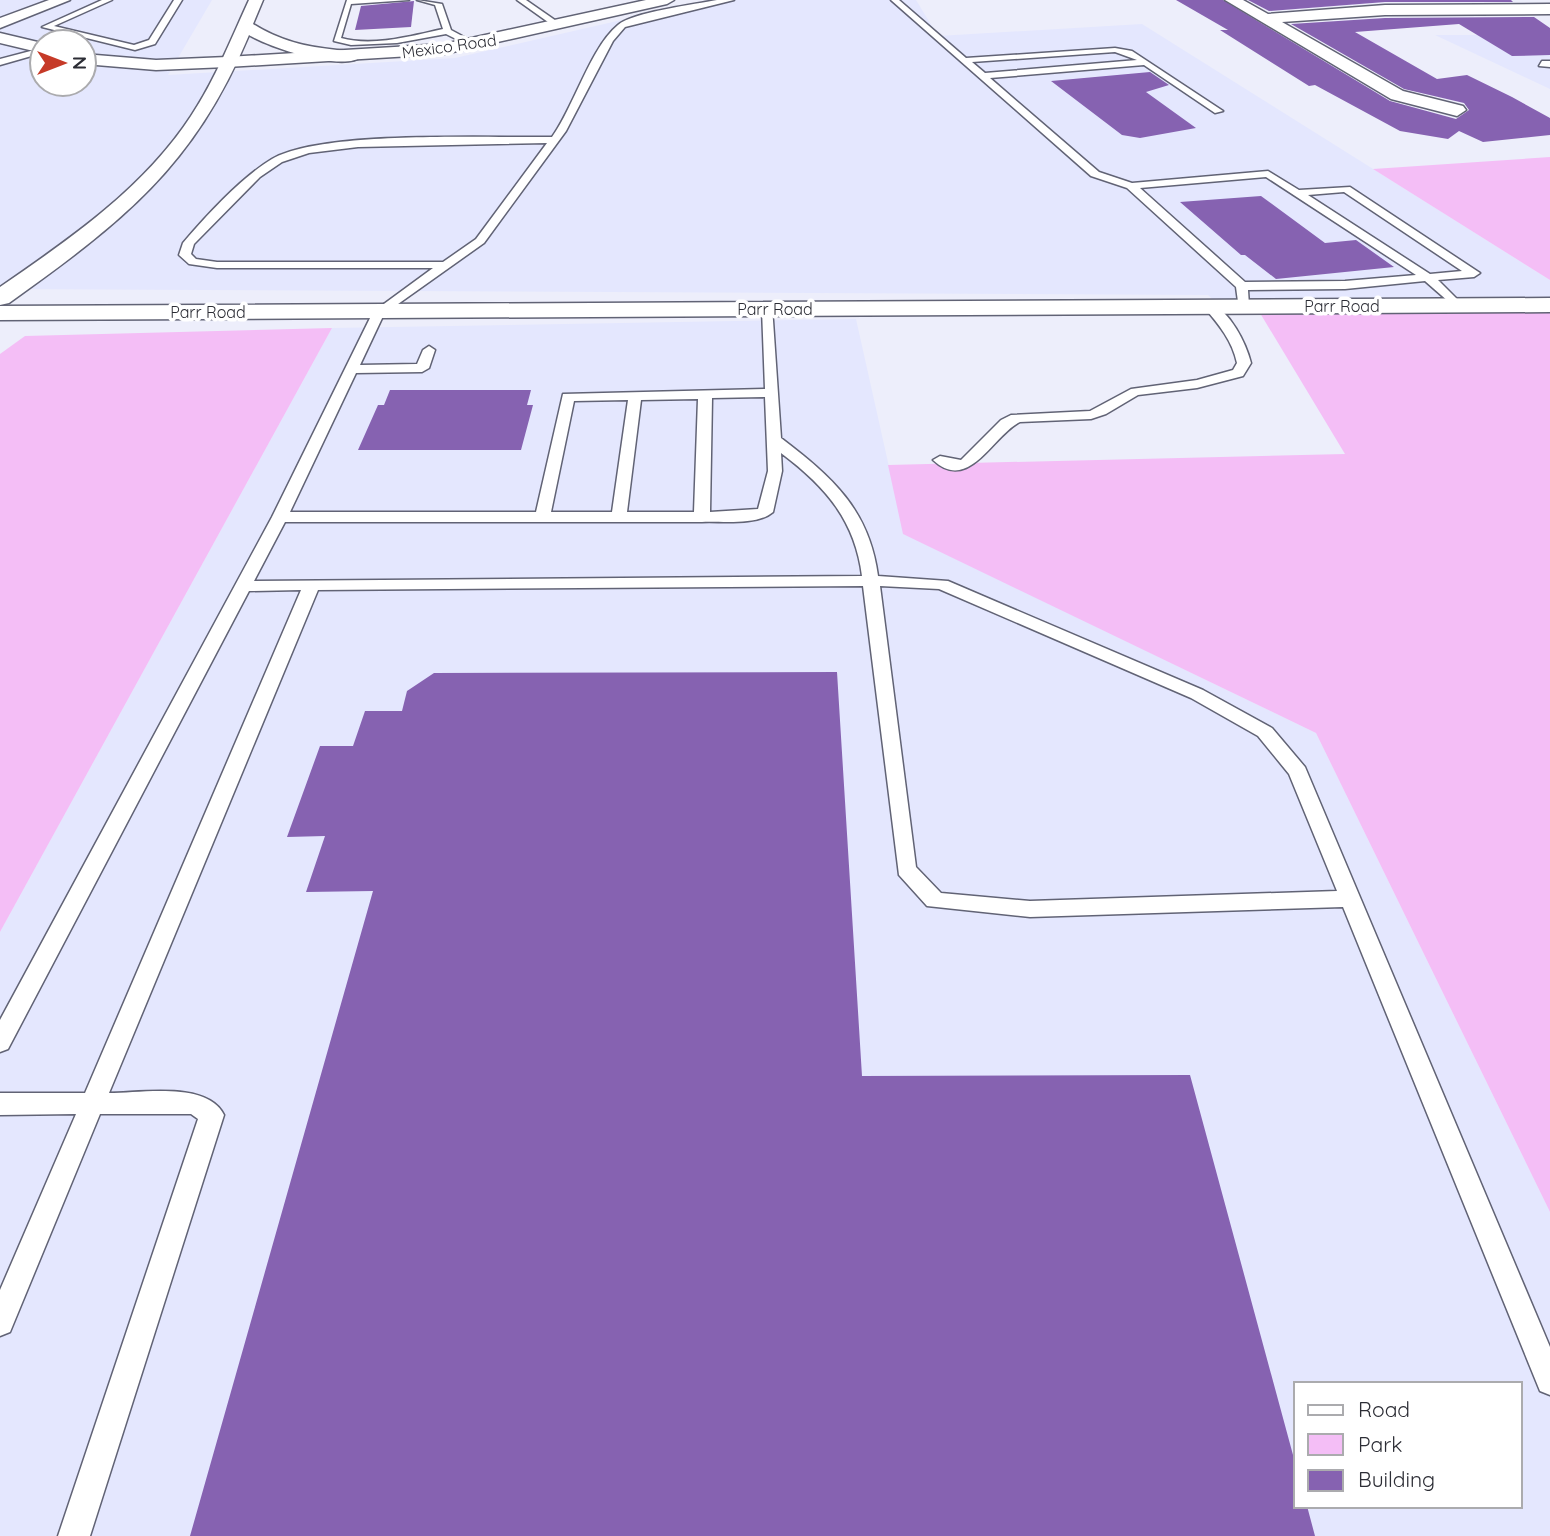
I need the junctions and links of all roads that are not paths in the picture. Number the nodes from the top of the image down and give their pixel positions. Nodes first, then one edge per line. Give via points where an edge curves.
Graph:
1 (63, 0) edge
2 (108, 0) edge
3 (178, 0) edge
4 (256, 0) edge
5 (405, 0) edge
6 (421, 0) edge
7 (521, 0) edge
8 (667, 0) edge
9 (730, 0) edge
10 (895, 0) edge
11 (1232, 0) edge
12 (1426, 0) edge
13 (1550, 9) edge
14 (1441, 10) junction
15 (1264, 19) junction
16 (0, 23) edge
17 (558, 25) junction
18 (245, 26) junction
19 (50, 28) edge
20 (447, 31) junction
21 (0, 38) edge
22 (98, 39) edge
23 (473, 44) junction
24 (28, 45) edge
25 (28, 53) edge
26 (354, 56) junction
27 (98, 60) edge
28 (967, 60) junction
29 (0, 62) edge
30 (227, 62) junction
31 (1146, 62) junction
32 (985, 76) junction
33 (1457, 110) dead end
34 (1218, 111) dead end
35 (554, 140) junction
36 (1131, 186) junction
37 (1298, 193) junction
38 (446, 265) junction
39 (1429, 278) junction
40 (1242, 296) junction
41 (0, 298) edge
42 (1457, 305) junction
43 (1550, 305) edge
44 (1210, 307) junction
45 (768, 309) junction
46 (379, 312) junction
47 (0, 313) edge
48 (429, 350) dead end
49 (352, 369) junction
50 (772, 393) junction
51 (705, 394) junction
52 (635, 395) junction
53 (774, 440) junction
54 (940, 460) dead end
55 (280, 517) junction
56 (619, 517) junction
57 (702, 517) junction
58 (542, 518) junction
59 (871, 581) junction
60 (312, 585) junction
61 (244, 586) junction
62 (1351, 899) junction
63 (0, 1042) edge
64 (93, 1102) junction
65 (0, 1104) edge
66 (0, 1322) edge
67 (1550, 1381) edge
68 (74, 1536) edge

1 - 16 street
2 - 19 lane via 46,27
3 - 22 lane via 152,42 135,48
4 - 18 street
5 - 20 lane via 348,2 337,40 397,41
6 - 20 lane via 438,5
7 - 17 lane
8 - 17 street, Mexico Road
9 - 35 lane via 669,10 622,25 609,40
10 - 28 lane
11 - 15 street
12 - 14 street
13 - 14 street
14 - 15 street
15 - 33 street via 1396,95
17 - 23 street, Mexico Road
18 - 26 street via 275,46
18 - 30 street
20 - 23 lane
21 - 24 street
23 - 26 street, Mexico Road
25 - 29 lane
26 - 30 street, Mexico Road
27 - 30 street, Mexico Road via 156,65
28 - 31 lane via 1115,50 1132,52
28 - 32 lane
30 - 41 street via 197,122 161,166 78,241
31 - 32 lane
31 - 34 lane
32 - 36 lane via 1095,174
35 - 38 lane via 480,241
35 - 38 lane via 358,144 298,153 256,175 189,243 185,256 193,262 217,265
36 - 37 lane via 1268,174
36 - 40 lane
37 - 39 lane
37 - 39 lane via 1346,188 1474,273
38 - 46 lane
39 - 40 lane
39 - 42 lane
40 - 42 street, Parr Road
40 - 44 street, Parr Road
42 - 43 street, Parr Road
44 - 45 street, Parr Road
44 - 54 lane via 1242,353 1244,363 1238,373 1127,395 1091,415 1011,420 972,461 947,464
45 - 46 street, Parr Road
45 - 50 lane
46 - 47 street, Parr Road
46 - 49 lane
48 - 49 lane via 422,368
49 - 55 lane
50 - 51 lane
50 - 53 lane
51 - 52 lane
51 - 57 lane
52 - 56 lane
52 - 58 lane via 568,397
53 - 57 lane via 775,471 765,512
53 - 59 lane via 836,490 858,523
55 - 58 lane
55 - 61 lane
56 - 57 lane
56 - 58 lane
59 - 60 lane
59 - 62 lane via 942,584 1197,694 1265,732 1298,772
59 - 62 lane via 906,870 935,900 1030,909
60 - 61 lane
60 - 64 lane
61 - 63 lane
62 - 67 lane
64 - 65 lane
64 - 66 lane
64 - 68 lane via 196,1103 212,1115

